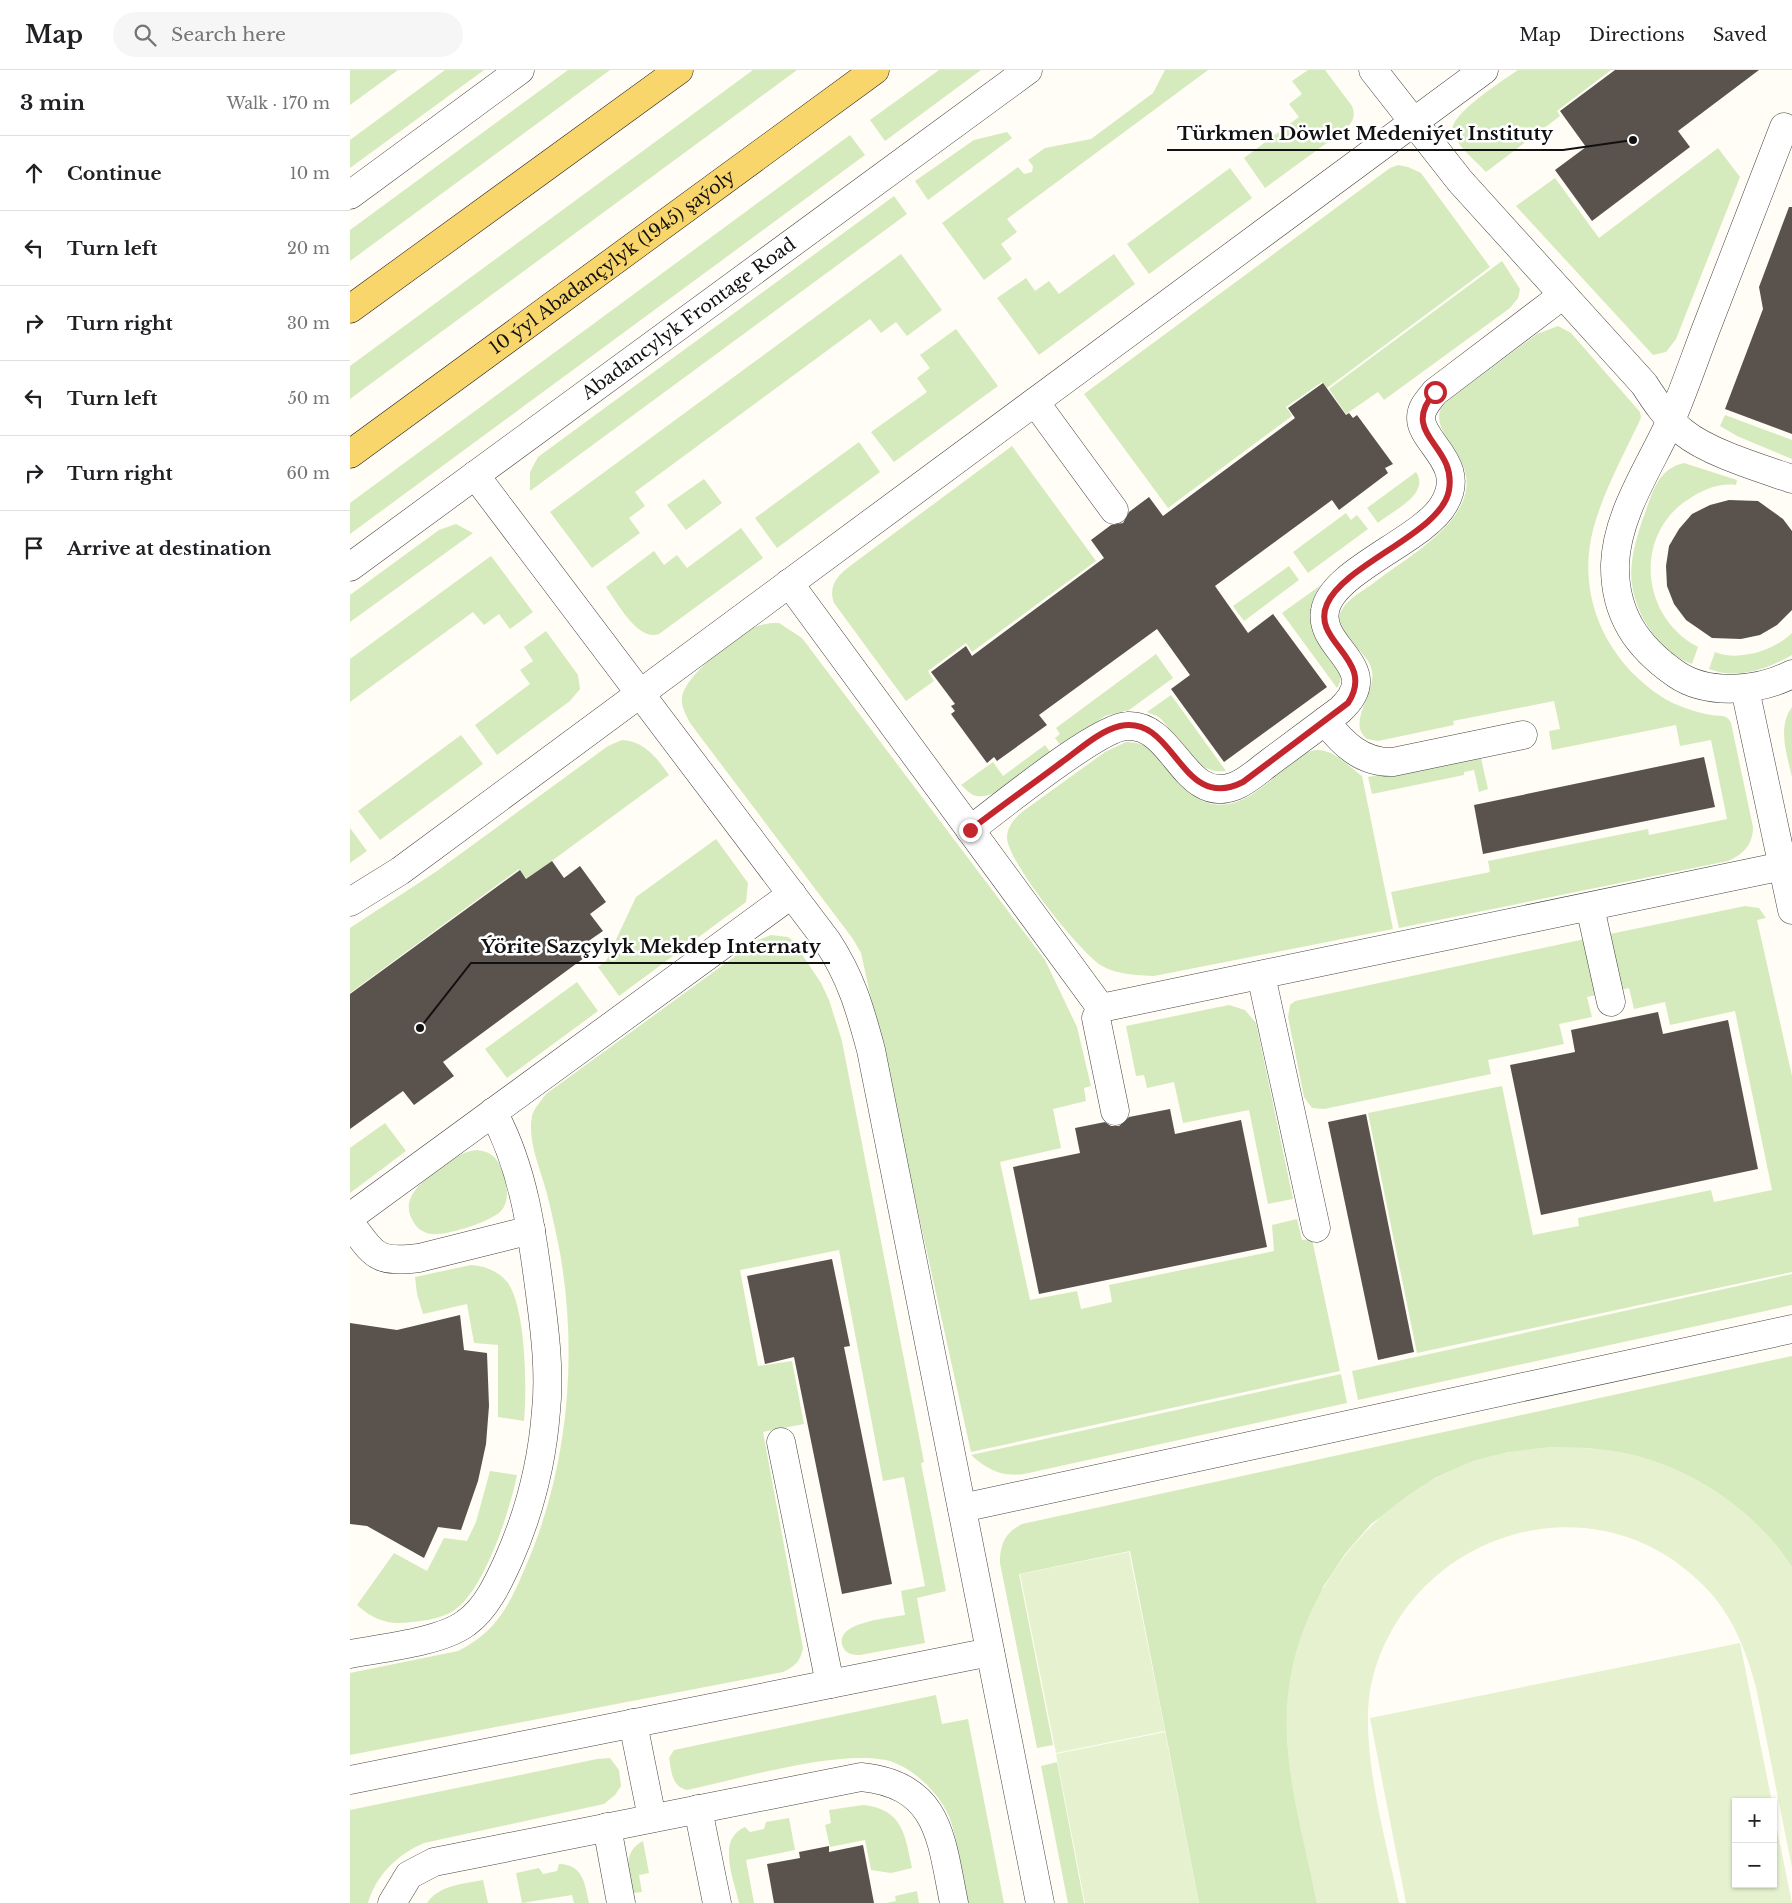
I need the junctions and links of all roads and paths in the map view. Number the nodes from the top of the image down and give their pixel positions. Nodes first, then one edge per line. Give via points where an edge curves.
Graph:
1 (520, 70) edge
2 (679, 70) edge
3 (875, 70) edge
4 (1028, 70) edge
5 (1373, 70) edge
6 (1484, 70) edge
7 (1414, 122) junction
8 (1784, 127) dead end
9 (350, 195) edge
10 (1563, 295) junction
11 (350, 308) edge
12 (1035, 402) junction
13 (1671, 420) junction
14 (350, 454) edge
15 (475, 476) junction
16 (1792, 479) edge
17 (1114, 510) dead end
18 (350, 567) edge
19 (789, 583) junction
20 (1792, 674) edge
21 (1745, 689) junction
22 (640, 694) junction
23 (1325, 721) junction
24 (1523, 735) dead end
25 (970, 830) junction
26 (1783, 866) junction
27 (792, 894) junction
28 (350, 902) edge
29 (1590, 906) junction
30 (1792, 910) edge
31 (1261, 975) junction
32 (1611, 1002) dead end
33 (1101, 1008) junction
34 (1115, 1111) dead end
35 (493, 1112) junction
36 (350, 1217) edge
37 (350, 1222) edge
38 (1316, 1228) dead end
39 (531, 1230) junction
40 (1792, 1329) edge
41 (781, 1442) dead end
42 (962, 1508) junction
43 (990, 1652) junction
44 (350, 1654) edge
45 (830, 1684) junction
46 (634, 1723) junction
47 (350, 1780) edge
48 (698, 1809) junction
49 (652, 1818) junction
50 (606, 1828) junction
51 (392, 1903) edge
52 (621, 1903) edge
53 (717, 1903) edge
54 (954, 1903) edge
55 (1040, 1903) edge

1 - 9 street
2 - 11 main road
3 - 14 main road, 10 ýyl Abadançylyk (1945) şaýoly
4 - 15 street, Abadancylyk Frontage Road
5 - 7 street
6 - 7 street
7 - 10 street via 1460,181
7 - 12 street
8 - 13 street
10 - 13 street via 1644,384
10 - 23 street via 1435,392 1423,408 1424,429 1448,466 1448,498 1432,518 1342,584 1327,603 1324,610 1326,626 1356,676 1353,695 1348,703
12 - 17 street
12 - 19 street
13 - 16 street via 1684,433 1706,445 1742,462
13 - 21 street via 1635,492 1622,530 1615,563 1618,597 1630,629 1651,656 1687,679 1711,687
15 - 18 street, Abadancylyk Frontage Road
15 - 22 street
19 - 22 street
19 - 25 street
20 - 21 street
21 - 26 street
22 - 27 street
22 - 28 street via 400,871
23 - 24 street via 1357,754 1380,762
23 - 25 street via 1243,782 1223,788 1213,788 1195,779 1164,743 1148,730 1139,726 1119,726 1095,738
25 - 33 street
26 - 29 street
26 - 30 street
27 - 35 street
27 - 42 street via 844,966 864,1024
29 - 31 street
29 - 32 street
31 - 33 street
31 - 38 street
33 - 34 street via 1096,1018
35 - 36 street
35 - 39 street via 518,1170
37 - 39 street via 372,1252 383,1259 400,1260 420,1258
39 - 44 street via 543,1320 547,1410 540,1462 517,1540 498,1583 482,1608 467,1623 434,1637
40 - 42 street
41 - 45 street
42 - 43 street
43 - 45 street
43 - 55 street
45 - 46 street
46 - 47 street
46 - 49 street
48 - 49 street
48 - 53 street
48 - 54 street via 848,1778 882,1779 907,1791 933,1818 942,1841
49 - 50 street
50 - 51 street via 434,1862 409,1875
50 - 52 street

